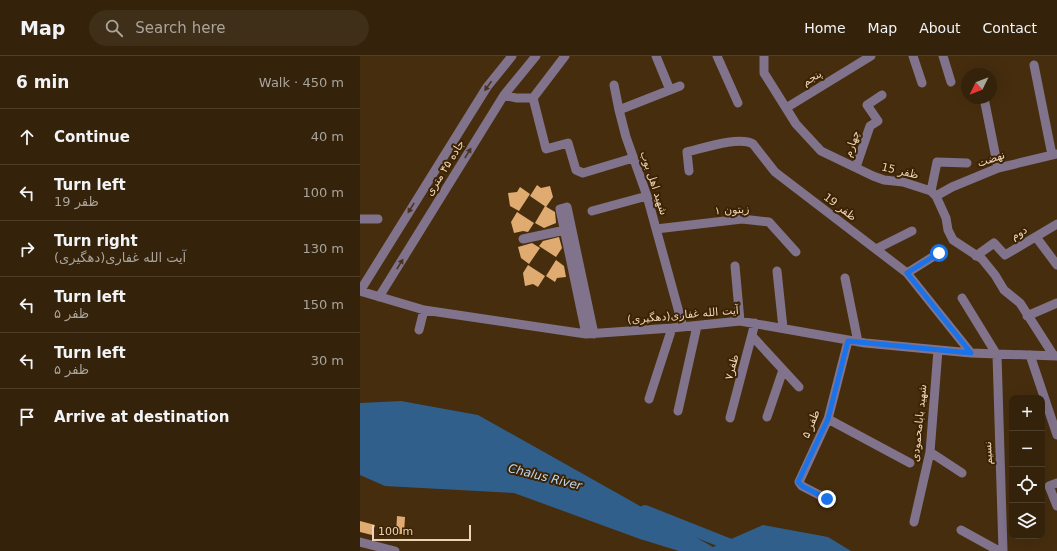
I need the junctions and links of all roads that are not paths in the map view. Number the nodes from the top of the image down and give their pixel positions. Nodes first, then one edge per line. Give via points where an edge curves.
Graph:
1 (512, 56) edge
2 (536, 56) edge
3 (565, 56) edge
4 (656, 56) edge
5 (717, 56) edge
6 (764, 56) edge
7 (871, 56) edge
8 (913, 56) edge
9 (943, 56) edge
10 (1034, 65) dead end
11 (951, 82) dead end
12 (922, 84) dead end
13 (614, 86) dead end
14 (680, 86) dead end
15 (670, 90) junction
16 (504, 94) junction
17 (882, 95) dead end
18 (533, 98) junction
19 (738, 103) dead end
20 (985, 104) edge
21 (786, 108) junction
22 (619, 110) junction
23 (1055, 154) edge
24 (633, 158) junction
25 (967, 163) dead end
26 (856, 167) junction
27 (998, 168) junction
28 (689, 171) dead end
29 (934, 194) junction
30 (647, 196) junction
31 (592, 211) dead end
32 (360, 219) edge
33 (378, 219) dead end
34 (1057, 224) edge
35 (656, 229) junction
36 (912, 231) dead end
37 (1036, 237) junction
38 (522, 239) dead end
39 (876, 249) junction
40 (796, 252) dead end
41 (939, 253) dead end
42 (976, 256) junction
43 (1057, 265) edge
44 (735, 266) dead end
45 (777, 270) dead end
46 (907, 273) junction
47 (845, 278) dead end
48 (360, 291) edge
49 (379, 297) junction
50 (962, 298) dead end
51 (1057, 303) edge
52 (424, 310) junction
53 (1027, 316) junction
54 (740, 321) junction
55 (756, 323) junction
56 (697, 326) junction
57 (683, 327) junction
58 (672, 328) junction
59 (783, 328) junction
60 (419, 330) dead end
61 (590, 334) junction
62 (752, 337) junction
63 (848, 341) junction
64 (858, 342) junction
65 (938, 350) junction
66 (971, 353) junction
67 (997, 355) junction
68 (1030, 355) junction
69 (1055, 356) edge
70 (783, 370) junction
71 (799, 387) dead end
72 (649, 399) dead end
73 (678, 411) dead end
74 (768, 417) dead end
75 (730, 418) dead end
76 (828, 419) junction
77 (1057, 435) edge
78 (930, 452) junction
79 (910, 463) dead end
80 (962, 473) dead end
81 (1057, 483) edge
82 (827, 499) dead end
83 (1057, 506) edge
84 (914, 522) dead end
85 (961, 530) dead end
86 (360, 542) edge
87 (396, 551) edge
88 (999, 551) edge
89 (1003, 551) edge

1 -> 48 street, جاده ۴۵ متری via 487,87
2 - 16 street, جاده ۴۵ متری
3 - 18 street
4 - 15 street
5 - 19 street
6 - 21 street, ظفر 15 via 764,73
7 - 21 street, پنجم
8 - 12 street
9 - 11 street
10 - 23 street
13 - 22 street, شهید اهل بوب
14 - 15 street
15 - 22 street
16 - 18 street via 516,98
49 -> 16 street, جاده ۴۵ متری
17 - 26 street, چهارم via 867,105 878,121 870,126
18 - 24 street via 546,149 568,143 576,170 583,173
20 - 27 street
21 - 26 street, ظفر 15 via 796,124 821,150
22 - 24 street, شهید اهل بوب
23 - 27 street, نهضت
24 - 30 street, شهید اهل بوب
25 - 29 street via 937,162
26 - 29 street, ظفر 15 via 884,180 903,182
27 - 29 street, نهضت
28 - 39 street, ظفر 19 via 687,152 739,140 748,141 774,172
29 - 42 street via 953,240
30 - 31 street
30 - 35 street, شهید اهل بوب
32 - 33 street
34 - 37 street, دوم
35 - 40 street, زیتون ۱ via 742,219 769,222
35 - 57 street, شهید اهل بوب
36 - 39 street
37 - 42 street, دوم via 1005,255 994,243
37 - 43 street
38 - 61 street via 568,230
39 - 46 street, ظفر 19
41 - 46 street
42 - 53 street via 982,259 1004,290 1020,303
44 - 54 street
45 - 59 street
46 - 66 street, ظفر 19
47 - 64 street
48 - 49 street, آیت الله غفاری(دهگیری)
49 - 52 street, آیت الله غفاری(دهگیری)
50 - 67 street
51 - 53 street
52 - 60 street
52 - 61 street, آیت الله غفاری(دهگیری)
53 - 69 street
54 - 55 street, آیت الله غفاری(دهگیری)
54 - 56 street, آیت الله غفاری(دهگیری)
55 - 59 street, آیت الله غفاری(دهگیری)
55 - 62 street, ظفر۷
56 - 57 street, آیت الله غفاری(دهگیری)
56 - 73 street
57 - 58 street, آیت الله غفاری(دهگیری)
58 - 61 street, آیت الله غفاری(دهگیری)
58 - 72 street
59 - 63 street, آیت الله غفاری(دهگیری)
62 - 70 street
62 - 75 street, ظفر۷
63 - 64 street, آیت الله غفاری(دهگیری)
63 - 76 street, ظفر ۵
64 - 65 street, آیت الله غفاری(دهگیری)
65 - 66 street, آیت الله غفاری(دهگیری)
65 - 78 street, شهید بابامحمودی
66 - 67 street, آیت الله غفاری(دهگیری)
67 - 68 street, آیت الله غفاری(دهگیری)
67 - 89 street, نسیم
68 - 69 street, آیت الله غفاری(دهگیری)
68 - 77 street
70 - 71 street
70 - 74 street
76 - 79 street
76 - 82 street, ظفر ۵ via 798,482
78 - 80 street
78 - 84 street, شهید بابامحمودی
81 - 83 street via 1049,486
85 - 88 street
86 - 87 street

